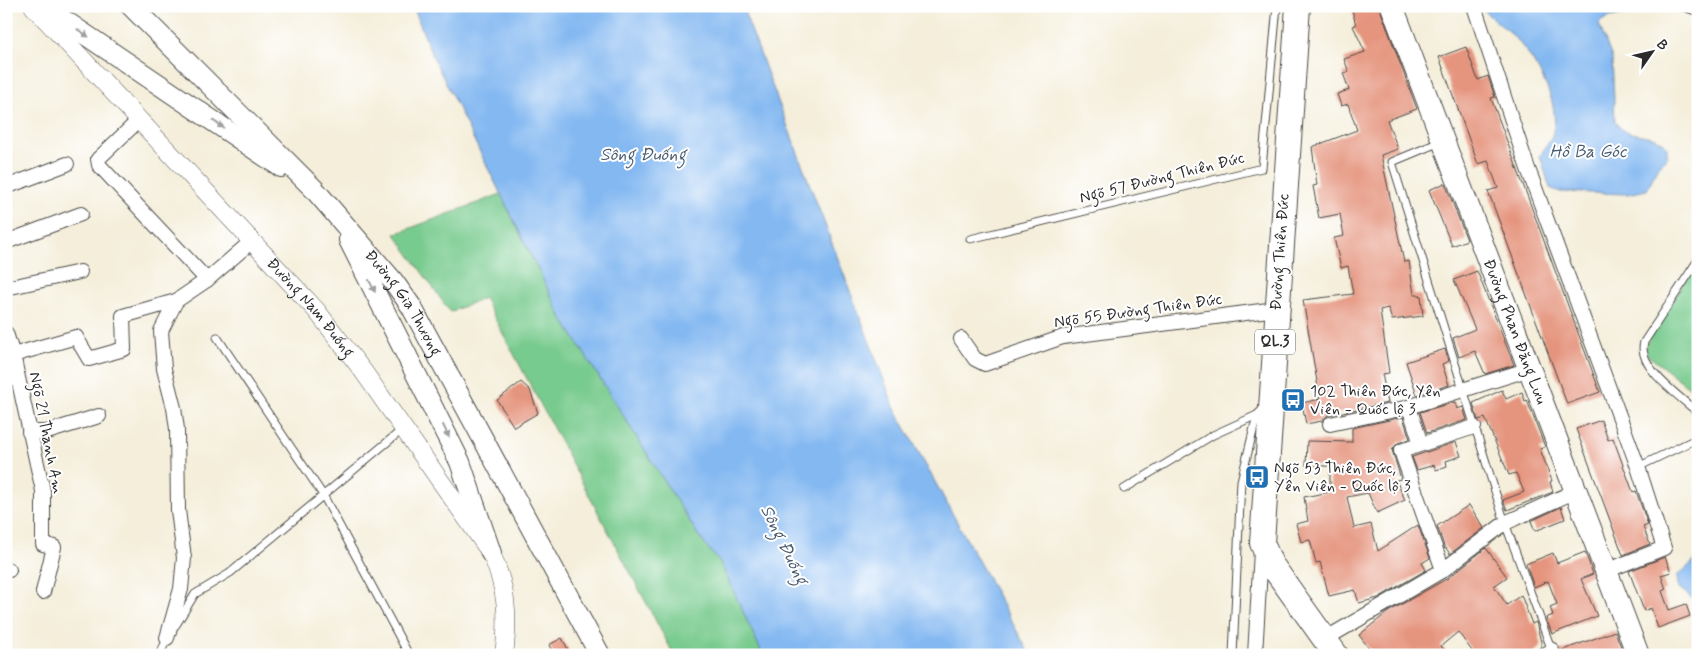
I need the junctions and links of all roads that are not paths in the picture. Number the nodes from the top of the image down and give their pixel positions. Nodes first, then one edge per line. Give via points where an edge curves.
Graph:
1 (33, 6) edge
2 (43, 6) edge
3 (131, 6) edge
4 (1277, 6) edge
5 (1298, 6) edge
6 (1392, 6) edge
7 (1474, 6) edge
8 (1681, 6) edge
9 (1698, 12) edge
10 (139, 120) junction
11 (1443, 141) junction
12 (66, 164) dead end
13 (6, 187) edge
14 (314, 189) junction
15 (334, 212) junction
16 (81, 214) dead end
17 (970, 239) dead end
18 (253, 240) junction
19 (6, 242) edge
20 (1698, 260) edge
21 (80, 272) dead end
22 (207, 280) junction
23 (6, 288) edge
24 (176, 301) junction
25 (1276, 309) junction
26 (6, 333) edge
27 (217, 337) dead end
28 (961, 339) dead end
29 (10, 356) edge
30 (1530, 369) junction
31 (1463, 391) junction
32 (1265, 407) junction
33 (1409, 407) junction
34 (1698, 413) edge
35 (99, 416) dead end
36 (1330, 424) dead end
37 (1474, 427) junction
38 (403, 429) junction
39 (29, 432) junction
40 (1698, 438) edge
41 (1421, 444) junction
42 (1638, 467) junction
43 (1124, 489) dead end
44 (1576, 491) junction
45 (323, 495) junction
46 (1505, 523) junction
47 (1262, 543) junction
48 (492, 553) junction
49 (1443, 570) junction
50 (1606, 571) junction
51 (43, 592) dead end
52 (167, 638) junction
53 (1331, 647) edge
54 (1550, 653) edge
55 (159, 655) edge
56 (409, 655) edge
57 (504, 655) edge
58 (600, 655) edge
59 (1233, 655) edge
60 (1255, 655) edge
61 (1638, 655) edge

1 - 10 street, Đường Nam Đuống
2 -> 14 main road
3 - 14 main road, Đường Gia Thượng
4 - 17 lane, Ngõ 57 Đường Thiên Đức via 1262,168
5 - 25 highway, Đường Thiên Đức / QL.3
6 - 11 main road, Đường Phan Đăng Lưu
7 - 42 street via 1527,166
8 - 9 lane
10 - 18 street, Đường Nam Đuống
10 - 22 street via 98,159 99,165
11 - 30 main road, Đường Phan Đăng Lưu
11 - 31 lane via 1392,162
12 - 13 street
14 - 15 main road, Đường Gia Thượng
15 -> 48 main road via 460,462
15 - 58 main road, Đường Gia Thượng via 394,281 410,306
16 - 19 street
18 - 22 street
18 - 38 street, Đường Nam Đuống via 316,310
20 - 34 lane via 1644,342 1642,351 1646,364
21 - 23 street
22 - 24 street
24 - 29 street via 123,316 124,349 89,359 76,337
24 - 52 street via 161,331 164,369 177,429 178,510 184,558 181,589
25 - 28 street, Ngõ 55 Đường Thiên Đức via 1063,337 985,364 975,359
25 - 32 highway, Đường Thiên Đức / QL.3
26 - 29 street, Ngõ 21 Thanh Am
27 - 45 lane
29 - 39 street, Ngõ 21 Thanh Am
30 - 31 street
30 - 44 main road, Đường Phan Đăng Lưu
31 - 33 street
31 - 37 lane
32 - 43 lane
32 - 47 highway, Đường Thiên Đức / QL.3
32 - 59 lane via 1241,481
33 - 36 street
33 - 41 street
35 - 39 street via 47,432
37 - 41 street
37 - 46 lane
38 - 45 lane
38 - 48 street, Đường Nam Đuống
39 - 51 street, Ngõ 21 Thanh Am via 43,491 43,544 54,547
40 - 42 lane
41 - 49 street via 1401,450
42 - 50 street via 1664,548
44 - 46 street
44 - 50 main road, Đường Phan Đăng Lưu
45 - 52 lane via 230,573 195,594
45 - 56 lane
46 - 49 street
46 - 54 lane
47 - 53 highway, Đường Thiên Đức / QL.3 via 1271,564
47 - 60 street
48 - 57 street, Đường Nam Đuống via 502,577 507,604
49 - 53 street
50 - 61 main road, Đường Phan Đăng Lưu
52 - 55 lane

